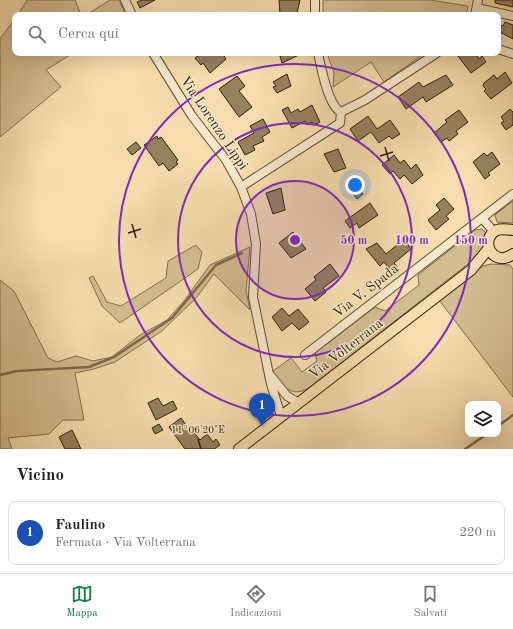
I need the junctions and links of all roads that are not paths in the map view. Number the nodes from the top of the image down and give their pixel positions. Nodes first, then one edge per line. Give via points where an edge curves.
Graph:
1 (125, 0) edge
2 (315, 0) edge
3 (477, 8) edge
4 (131, 12) edge
5 (315, 12) edge
6 (495, 12) edge
7 (501, 13) edge
8 (513, 16) edge
9 (501, 50) edge
10 (513, 54) edge
11 (156, 56) edge
12 (319, 56) edge
13 (432, 56) edge
14 (341, 112) junction
15 (241, 187) junction
16 (513, 194) edge
17 (482, 218) junction
18 (511, 231) edge
19 (494, 232) junction
20 (489, 248) junction
21 (513, 255) edge
22 (498, 257) junction
23 (471, 270) junction
24 (305, 355) dead end
25 (270, 373) junction
26 (299, 403) junction
27 (281, 416) junction
28 (239, 449) edge

1 - 4 street
2 - 5 street
3 - 6 street
7 - 8 street
9 - 10 street
11 - 15 street, Via Lorenzo Lippi via 192,116 226,160
12 - 14 street via 329,97
13 - 14 street via 365,100
14 - 15 street, Via Lorenzo Lippi via 340,123
15 - 25 street, Via Lorenzo Lippi via 255,229 253,297
16 - 17 street, Via V. Spada
17 - 19 street
17 - 24 street, Via V. Spada
18 - 19 main road
19 - 20 main road, Via Volterrana via 489,240
20 - 22 main road
20 - 23 main road, Via Volterrana
21 - 22 main road, Via Volterrana
22 - 23 main road, Via Volterrana
23 - 26 main road, Via Volterrana
25 - 26 street, Via Lorenzo Lippi via 283,392
25 - 27 street, Via Lorenzo Lippi
26 - 27 main road, Via Volterrana
27 - 28 main road, Via Volterrana

